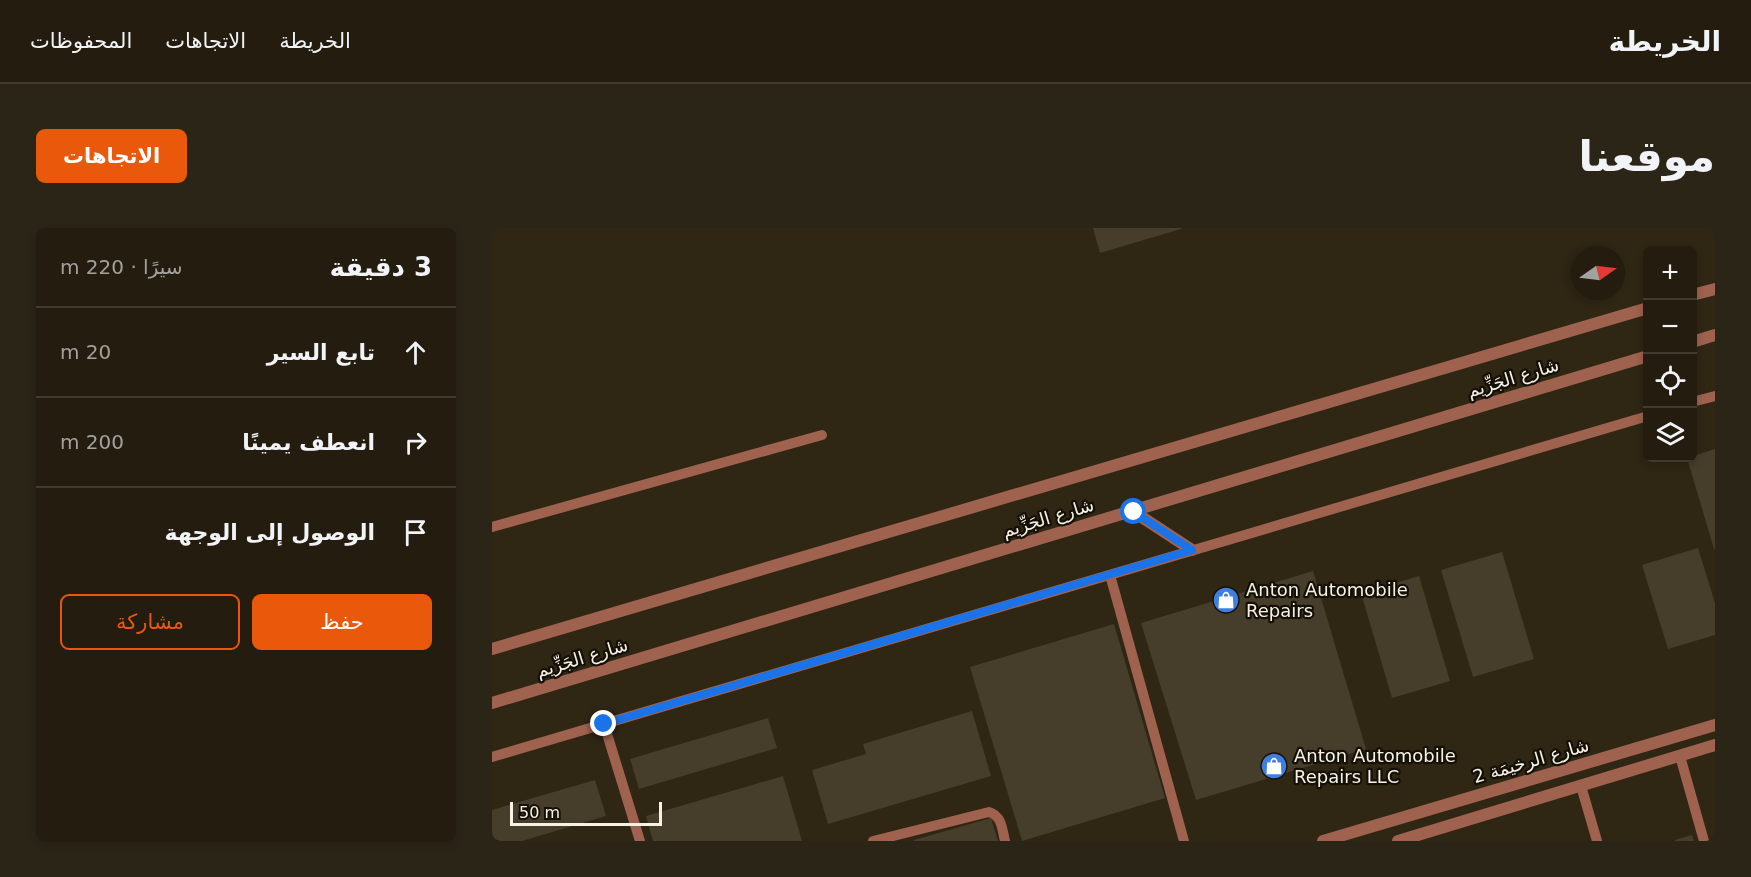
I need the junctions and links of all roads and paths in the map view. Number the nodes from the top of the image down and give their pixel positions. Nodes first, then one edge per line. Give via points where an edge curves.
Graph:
1 (1715, 288) edge
2 (1697, 293) edge
3 (1643, 309) edge
4 (1715, 335) edge
5 (1697, 340) edge
6 (1643, 357) edge
7 (1715, 396) edge
8 (1697, 401) edge
9 (1643, 417) edge
10 (822, 435) dead end
11 (1134, 512) junction
12 (492, 527) edge
13 (1192, 550) junction
14 (1110, 575) junction
15 (492, 649) edge
16 (492, 704) edge
17 (604, 724) junction
18 (1715, 725) edge
19 (1715, 745) edge
20 (1680, 756) junction
21 (492, 757) edge
22 (1581, 786) junction
23 (640, 841) edge
24 (873, 841) edge
25 (1005, 841) edge
26 (1184, 841) edge
27 (1323, 841) edge
28 (1398, 841) edge
29 (1597, 841) edge
30 (1704, 841) edge

1 - 2 street
3 - 15 street, شارع الجَزِّيم
4 - 5 street
6 - 11 street, شارع الجَزِّيم
7 - 8 lane
9 - 13 lane
10 - 12 lane
11 - 13 street
11 - 16 street, شارع الجَزِّيم
13 - 14 lane
14 - 17 lane
14 - 26 lane
17 - 21 lane
17 - 23 lane
18 - 27 street, شارع الرخيمَة 2
19 - 20 street, شارع الرخيمَة 2
20 - 22 street, شارع الرخيمَة 2
20 - 30 lane
22 - 28 street, شارع الرخيمَة 2
22 - 29 lane
24 - 25 lane via 989,812 1000,819

